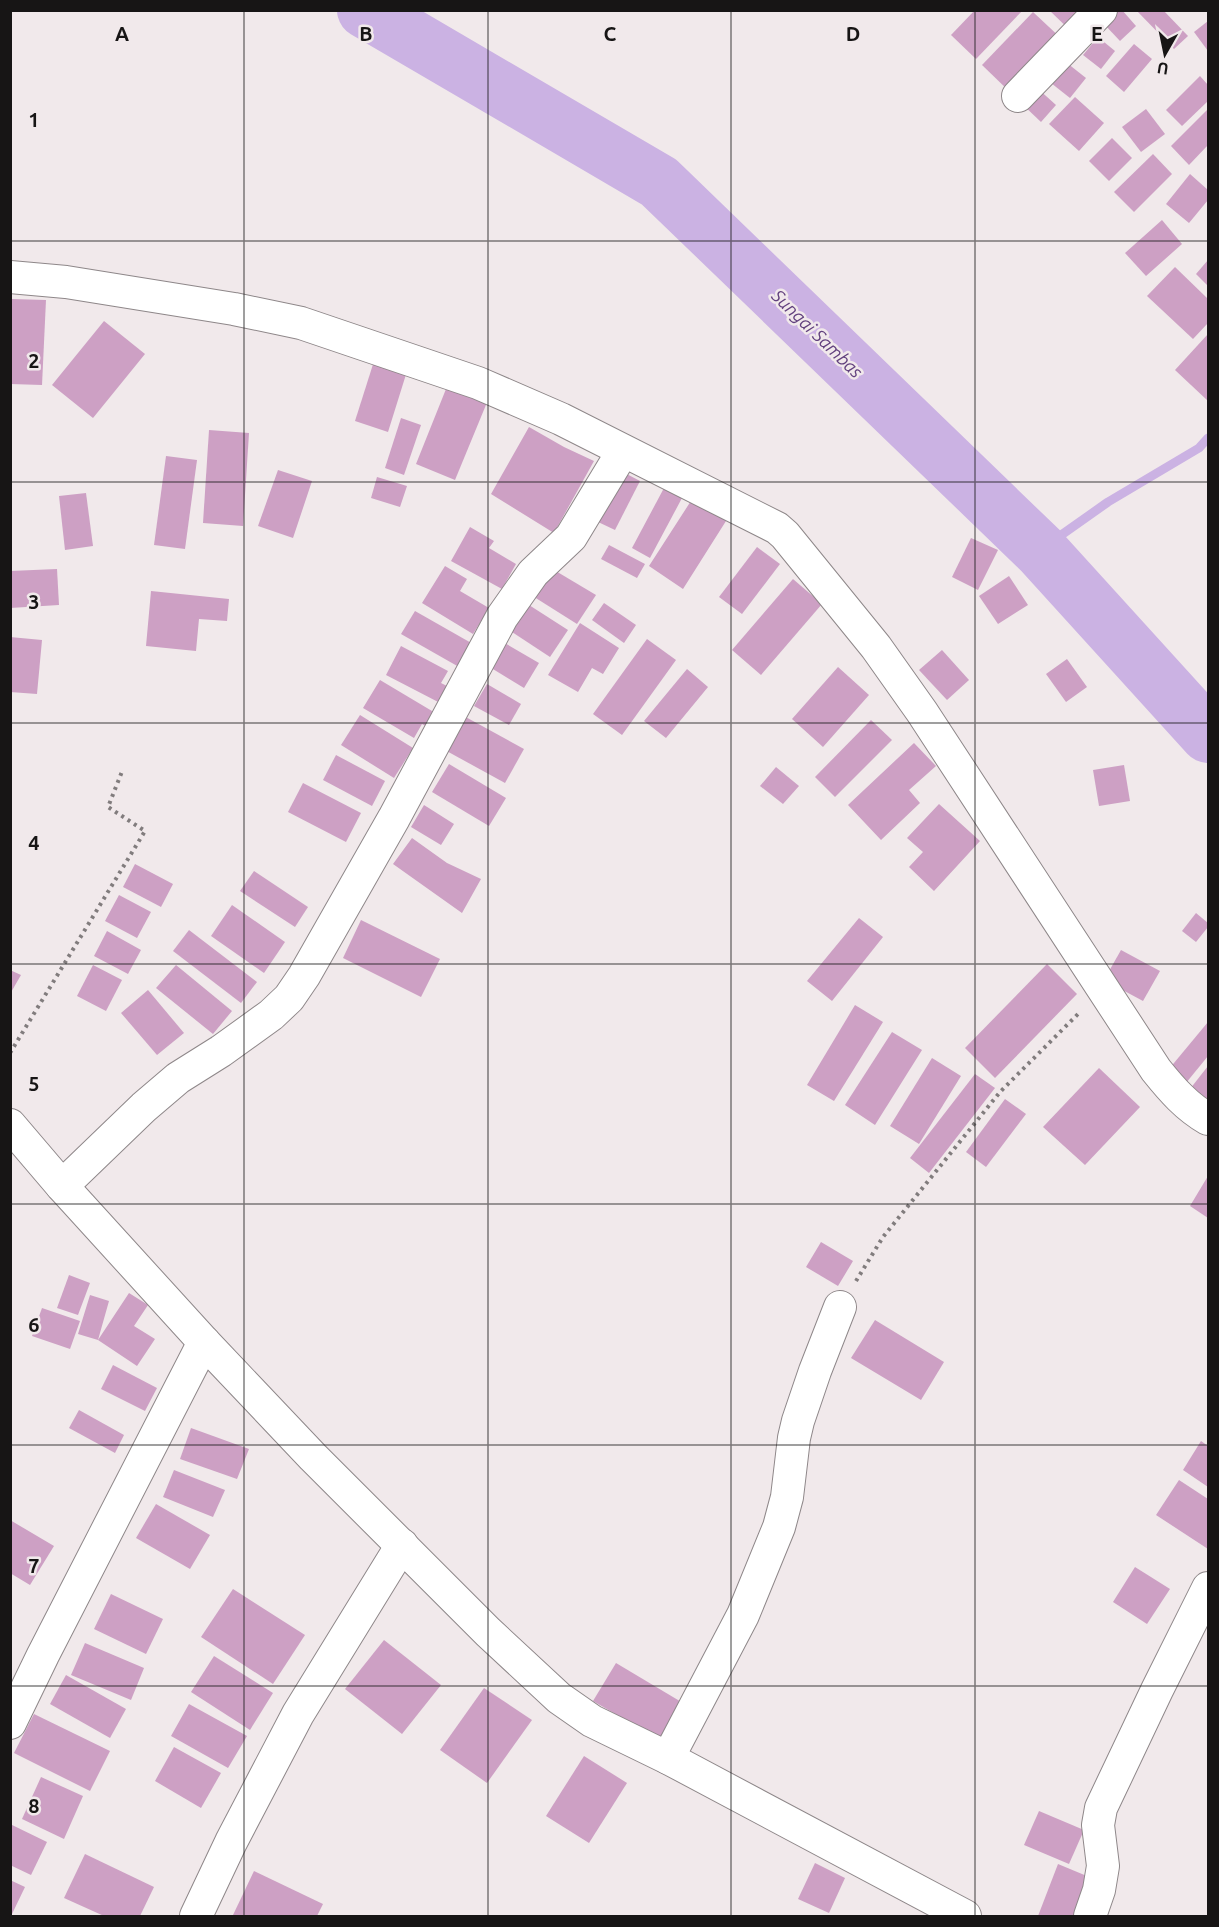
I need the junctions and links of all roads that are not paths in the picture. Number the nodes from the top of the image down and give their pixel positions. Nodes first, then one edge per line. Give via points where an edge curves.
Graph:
1 (1101, 10) edge
2 (1018, 96) dead end
3 (10, 277) edge
4 (623, 451) junction
5 (1209, 1119) edge
6 (10, 1125) edge
7 (62, 1186) junction
8 (840, 1307) road end
9 (204, 1342) junction
10 (402, 1545) junction
11 (1209, 1588) edge
12 (10, 1723) edge
13 (668, 1758) junction
14 (196, 1917) edge
15 (965, 1917) edge
16 (1090, 1917) edge

1 - 2 street
3 - 4 street via 66,282 301,323 478,383
4 - 5 street via 785,535 876,647 922,712 1156,1070 1189,1107
4 - 7 street via 571,537 532,573 502,617 394,818 289,998 248,1033 178,1078
6 - 7 street
7 - 9 street
8 - 13 street via 798,1421 787,1497 776,1536 743,1615
9 - 10 street
9 - 12 street
10 - 13 street via 559,1698 592,1721
10 - 14 street via 298,1714
11 - 16 street via 1101,1808 1098,1825 1103,1866 1100,1890
13 - 15 street

